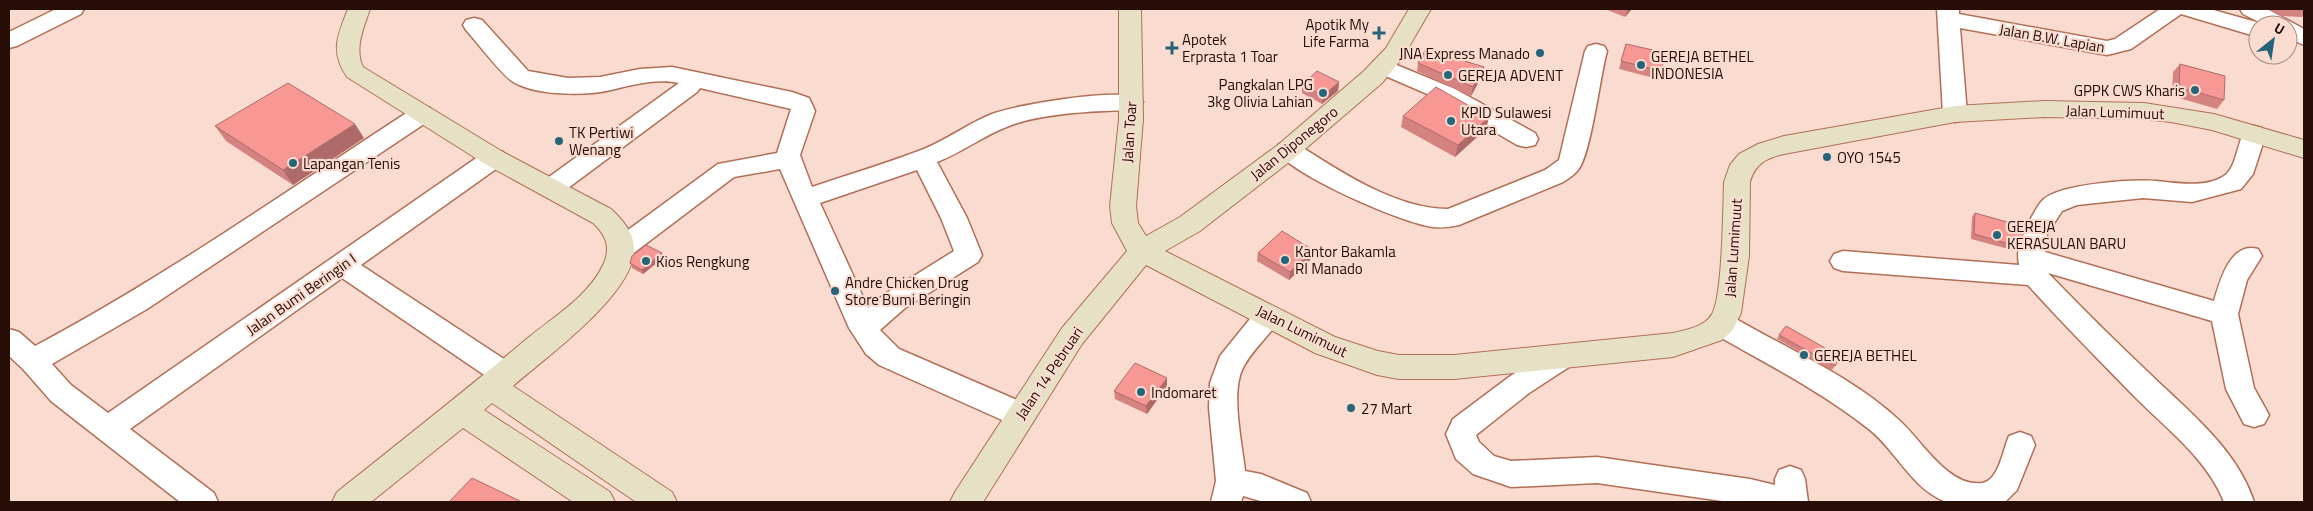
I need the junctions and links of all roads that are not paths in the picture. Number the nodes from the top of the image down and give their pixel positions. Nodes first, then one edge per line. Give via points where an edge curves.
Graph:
1 (73, 9) edge
2 (359, 9) edge
3 (1131, 9) edge
4 (1420, 9) edge
5 (2174, 9) edge
6 (2187, 9) edge
7 (2251, 9) edge
8 (1948, 14) edge
9 (2262, 15) edge
10 (474, 24) dead end
11 (2248, 27) edge
12 (9, 41) edge
13 (1596, 51) dead end
14 (1382, 66) junction
15 (689, 87) dead end
16 (1131, 102) junction
17 (422, 114) junction
18 (1956, 114) junction
19 (2254, 134) junction
20 (1526, 139) dead end
21 (2304, 149) edge
22 (1288, 150) junction
23 (494, 158) junction
24 (923, 158) junction
25 (788, 159) junction
26 (551, 188) junction
27 (806, 198) junction
28 (622, 248) junction
29 (1142, 251) junction
30 (2249, 256) dead end
31 (1843, 261) dead end
32 (342, 265) junction
33 (2033, 267) junction
34 (2224, 314) junction
35 (1268, 316) junction
36 (1721, 324) junction
37 (863, 328) junction
38 (9, 340) edge
39 (1562, 357) junction
40 (33, 361) junction
41 (499, 381) junction
42 (462, 411) junction
43 (1021, 415) junction
44 (2254, 415) dead end
45 (108, 429) junction
46 (2020, 445) dead end
47 (589, 454) junction
48 (562, 477) junction
49 (1229, 492) edge
50 (1792, 496) edge
51 (2244, 501) edge
52 (202, 502) edge
53 (348, 502) edge
54 (599, 502) edge
55 (661, 502) edge
56 (966, 502) edge
57 (1296, 502) edge

1 - 12 street
2 - 17 street via 347,51 351,67
3 - 16 street, Jalan Toar
4 - 14 street, Jalan Diponegoro
5 - 8 street, Jalan B.W. Lapian via 2115,48 2075,44
6 - 11 street
7 - 9 street
8 - 18 street, Jalan B.W. Lapian
10 - 25 street via 520,76 533,81 568,86 600,85 640,76 672,74 797,102 803,106
13 - 22 street via 1569,165 1554,176 1450,218 1424,217 1384,202
14 - 20 street via 1447,94
14 - 22 street, Jalan Diponegoro
15 - 26 street
16 - 24 street via 1100,103 1009,117
16 - 29 street, Jalan Toar via 1123,206 1125,223
17 - 23 street
17 - 40 street via 137,302
18 - 19 street, Jalan Lumimuut via 2044,109 2144,111 2214,122
18 - 36 street, Jalan Lumimuut via 1784,145 1747,159 1739,171 1737,182 1729,306
19 - 21 street, Jalan Lumimuut
19 - 33 street via 2241,174 2232,183 2221,187 2192,193 2143,189 2095,193 2073,197 2053,206 2034,233
22 - 29 street, Jalan Diponegoro via 1190,224
23 - 26 street
23 - 32 street, Jalan Bumi Beringin I
24 - 27 street
24 - 37 street via 969,255 896,301
25 - 27 street
25 - 28 street via 727,170
26 - 28 street via 602,216 619,236
27 - 37 street
28 - 41 street via 610,278 591,301
29 - 35 street, Jalan Lumimuut
29 - 43 street, Jalan 14 Pebruari via 1072,336
30 - 34 street via 2234,278
31 - 33 street
32 - 41 street
32 - 45 street, Jalan Bumi Beringin I
33 - 34 street
33 - 51 street via 2078,322 2204,446
34 - 44 street via 2240,389
35 - 39 street, Jalan Lumimuut via 1348,354 1392,366 1454,367
35 - 49 street via 1230,364 1224,383
36 - 39 street, Jalan Lumimuut via 1698,338 1673,345
36 - 46 street via 1794,365 1869,414 1900,439 1933,478 1959,494 1990,496 2001,488
37 - 43 street via 889,357
38 - 40 street
39 - 50 street via 1463,428 1461,434 1467,450 1484,466 1523,475 1597,470
40 - 45 street via 61,393
41 - 42 street
41 - 47 street
42 - 48 street
42 - 53 street
43 - 56 street, Jalan 14 Pebruari
45 - 52 street
47 - 48 street
47 - 55 street
48 - 54 street
49 - 57 street via 1261,487

